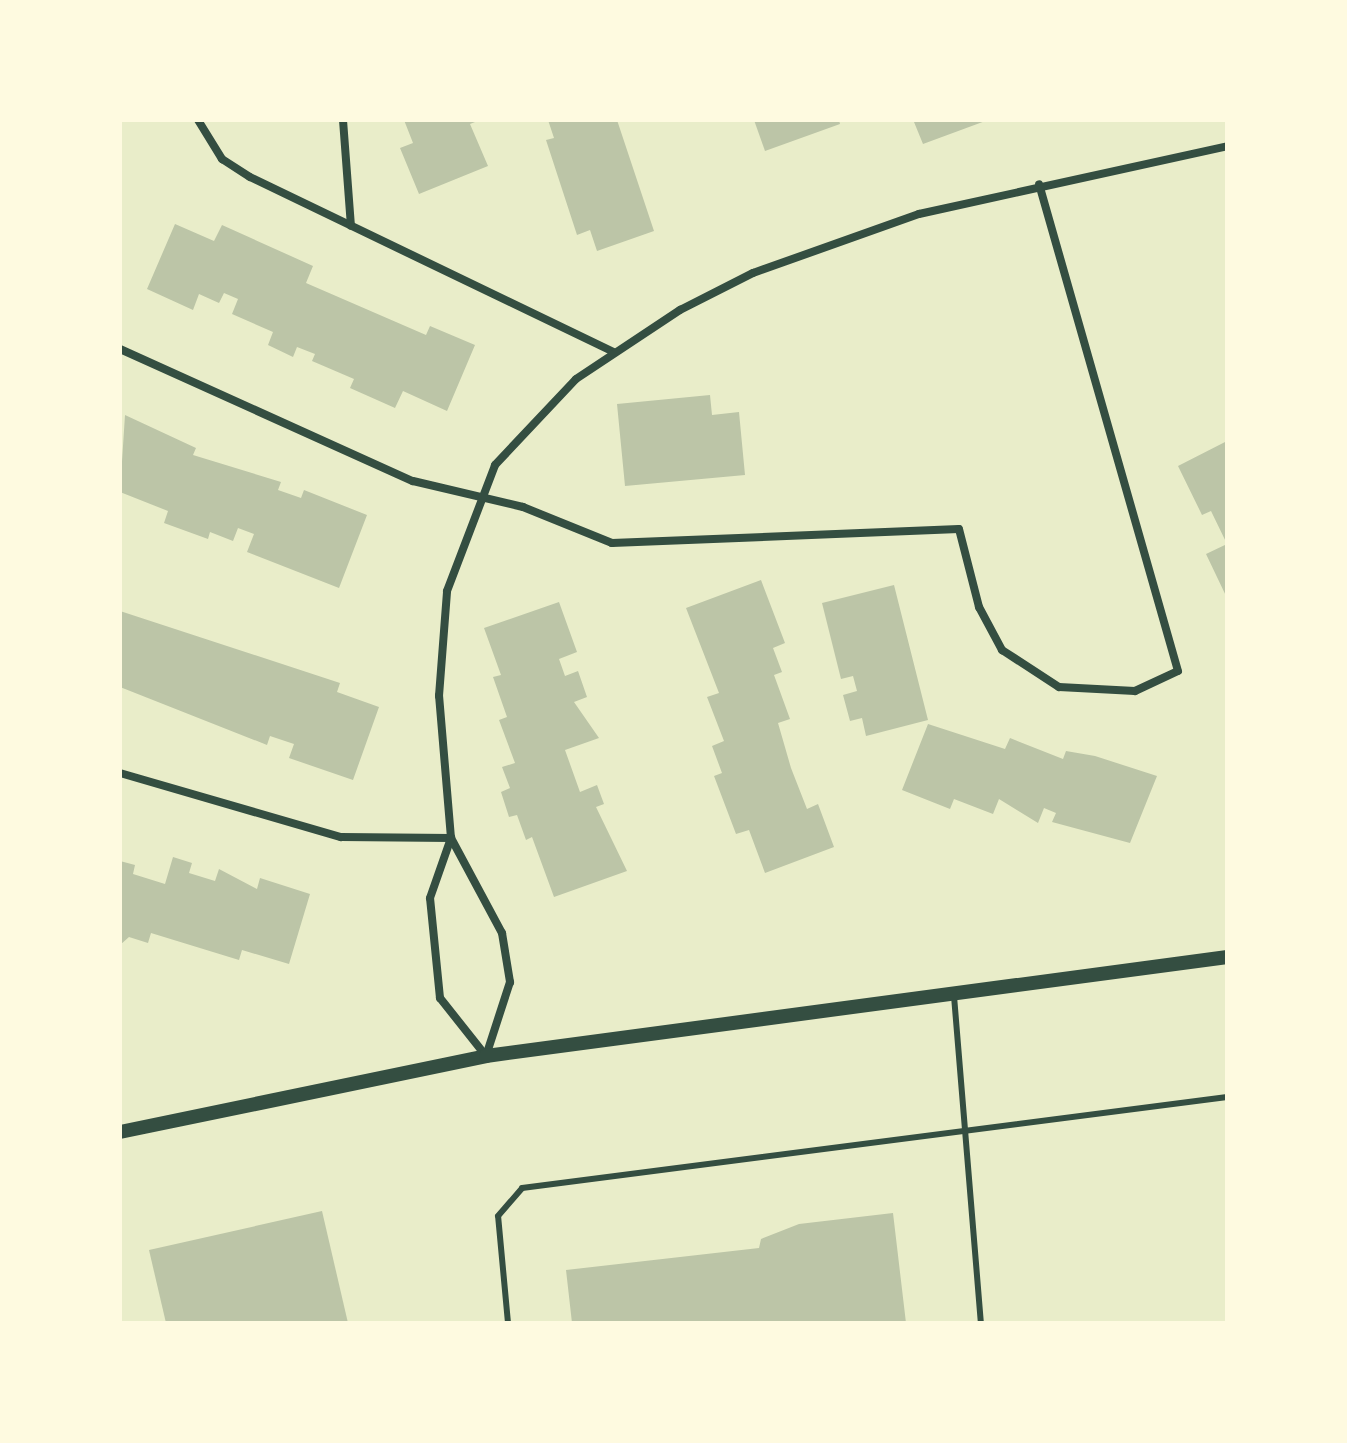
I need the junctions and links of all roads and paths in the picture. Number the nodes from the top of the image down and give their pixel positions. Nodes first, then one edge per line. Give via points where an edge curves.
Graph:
1 (198, 120) edge
2 (343, 120) edge
3 (1227, 146) edge
4 (1039, 184) junction
5 (351, 226) junction
6 (120, 349) edge
7 (613, 352) junction
8 (478, 497) junction
9 (120, 773) edge
10 (451, 838) junction
11 (1227, 957) edge
12 (953, 992) junction
13 (486, 1056) junction
14 (1227, 1097) edge
15 (963, 1131) junction
16 (120, 1132) edge
17 (508, 1323) edge
18 (981, 1323) edge

1 - 5 street via 211,147 235,169
2 - 5 street
3 - 4 street
4 - 7 street via 835,241 753,273
4 - 8 street via 1178,671 1111,695 1034,675 989,632 959,529 644,547
5 - 7 street
6 - 8 street via 413,481
7 - 8 street via 540,413
8 - 10 street via 447,591 441,651
9 - 10 street via 341,837
10 - 13 street via 502,933 510,982
10 - 13 street via 430,898 440,998
11 - 12 street
12 - 13 street
12 - 15 lane
13 - 16 street
14 - 15 lane
15 - 17 lane via 522,1188 498,1216
15 - 18 lane

